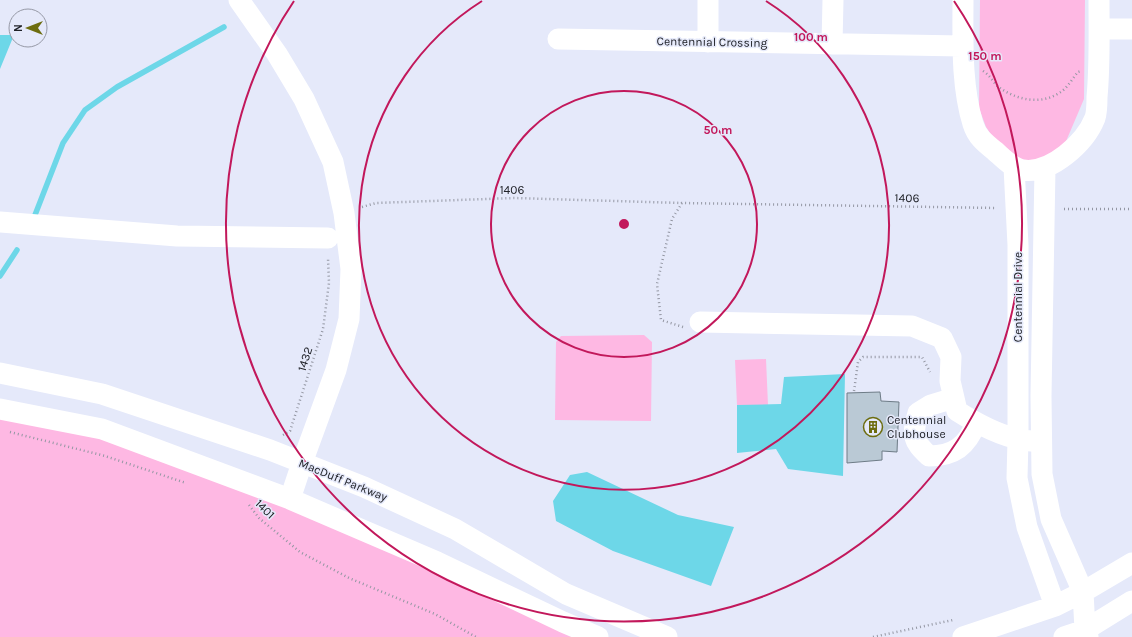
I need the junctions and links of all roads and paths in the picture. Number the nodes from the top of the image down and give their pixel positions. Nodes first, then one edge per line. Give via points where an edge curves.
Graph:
1 (239, 0) edge
2 (708, 0) edge
3 (833, 0) edge
4 (964, 0) edge
5 (1099, 0) edge
6 (1099, 29) junction
7 (1132, 29) edge
8 (558, 39) dead end
9 (708, 42) junction
10 (832, 44) junction
11 (962, 46) junction
12 (965, 70) junction
13 (1098, 71) junction
14 (1014, 167) junction
15 (1045, 168) junction
16 (682, 204) junction
17 (1017, 208) junction
18 (1044, 209) junction
19 (1132, 209) edge
20 (343, 211) junction
21 (0, 222) edge
22 (328, 238) joint
23 (700, 322) joint
24 (0, 373) edge
25 (954, 398) junction
26 (0, 409) edge
27 (976, 423) junction
28 (8, 432) dead end
29 (1018, 440) junction
30 (1042, 442) junction
31 (270, 450) junction
32 (302, 463) junction
33 (193, 485) dead end
34 (254, 496) junction
35 (290, 499) junction
36 (243, 503) dead end
37 (1132, 563) edge
38 (1083, 592) junction
39 (566, 594) junction
40 (1132, 602) edge
41 (1055, 606) junction
42 (561, 630) edge
43 (1086, 633) edge
44 (476, 637) edge
45 (598, 637) edge
46 (667, 637) edge
47 (963, 637) edge
48 (1064, 637) edge

1 - 20 street via 277,54 304,99 333,162
2 - 9 street
3 - 10 street
4 - 11 street
5 - 6 street
6 - 7 street
6 - 13 street
8 - 9 street, Centennial Crossing
9 - 10 street, Centennial Crossing
10 - 11 street, Centennial Crossing
11 - 12 street
12 - 13 path via 983,71 1014,97 1030,100 1046,99 1060,93 1078,72
12 - 14 street via 973,124 980,139
13 - 15 street via 1096,117 1071,152
14 - 15 street via 1022,170
14 - 17 street, Centennial Drive
15 - 18 street, Centennial Drive
16 - 17 path, 1406
16 - 20 path, 1406 via 514,198 376,204
16 - 23 path via 672,219 657,284 661,320 681,328
17 - 29 street, Centennial Drive
18 - 19 path
18 - 30 street, Centennial Drive
20 - 32 street via 351,269 349,319 336,370
21 - 22 street via 176,236
22 - 31 path, 1432 via 328,283 323,329 290,431 275,439
23 - 25 street via 912,326 942,338 951,357 950,380
24 - 31 street, MacDuff Parkway via 102,394
25 - 27 street via 957,411
25 - 27 street via 931,405 918,413 914,430 916,445 929,456 943,456 959,448 970,436
26 - 34 street via 102,429
27 - 29 street
28 - 33 path via 105,456
29 - 30 street
29 - 41 street, Centennial Drive via 1016,478 1027,527
30 - 38 street, Centennial Drive via 1042,474 1051,519
31 - 32 street, MacDuff Parkway
32 - 35 street
32 - 39 street, MacDuff Parkway via 364,487 455,529
34 - 35 street
34 - 36 path, 1401
34 - 44 path, 1401 via 259,518 300,552 349,578 435,614
35 - 42 street via 430,559
37 - 38 street
38 - 41 street
38 - 43 street
39 - 42 street
39 - 46 street, MacDuff Parkway
40 - 43 street
41 - 43 street
41 - 47 street
42 - 45 street
43 - 48 street

